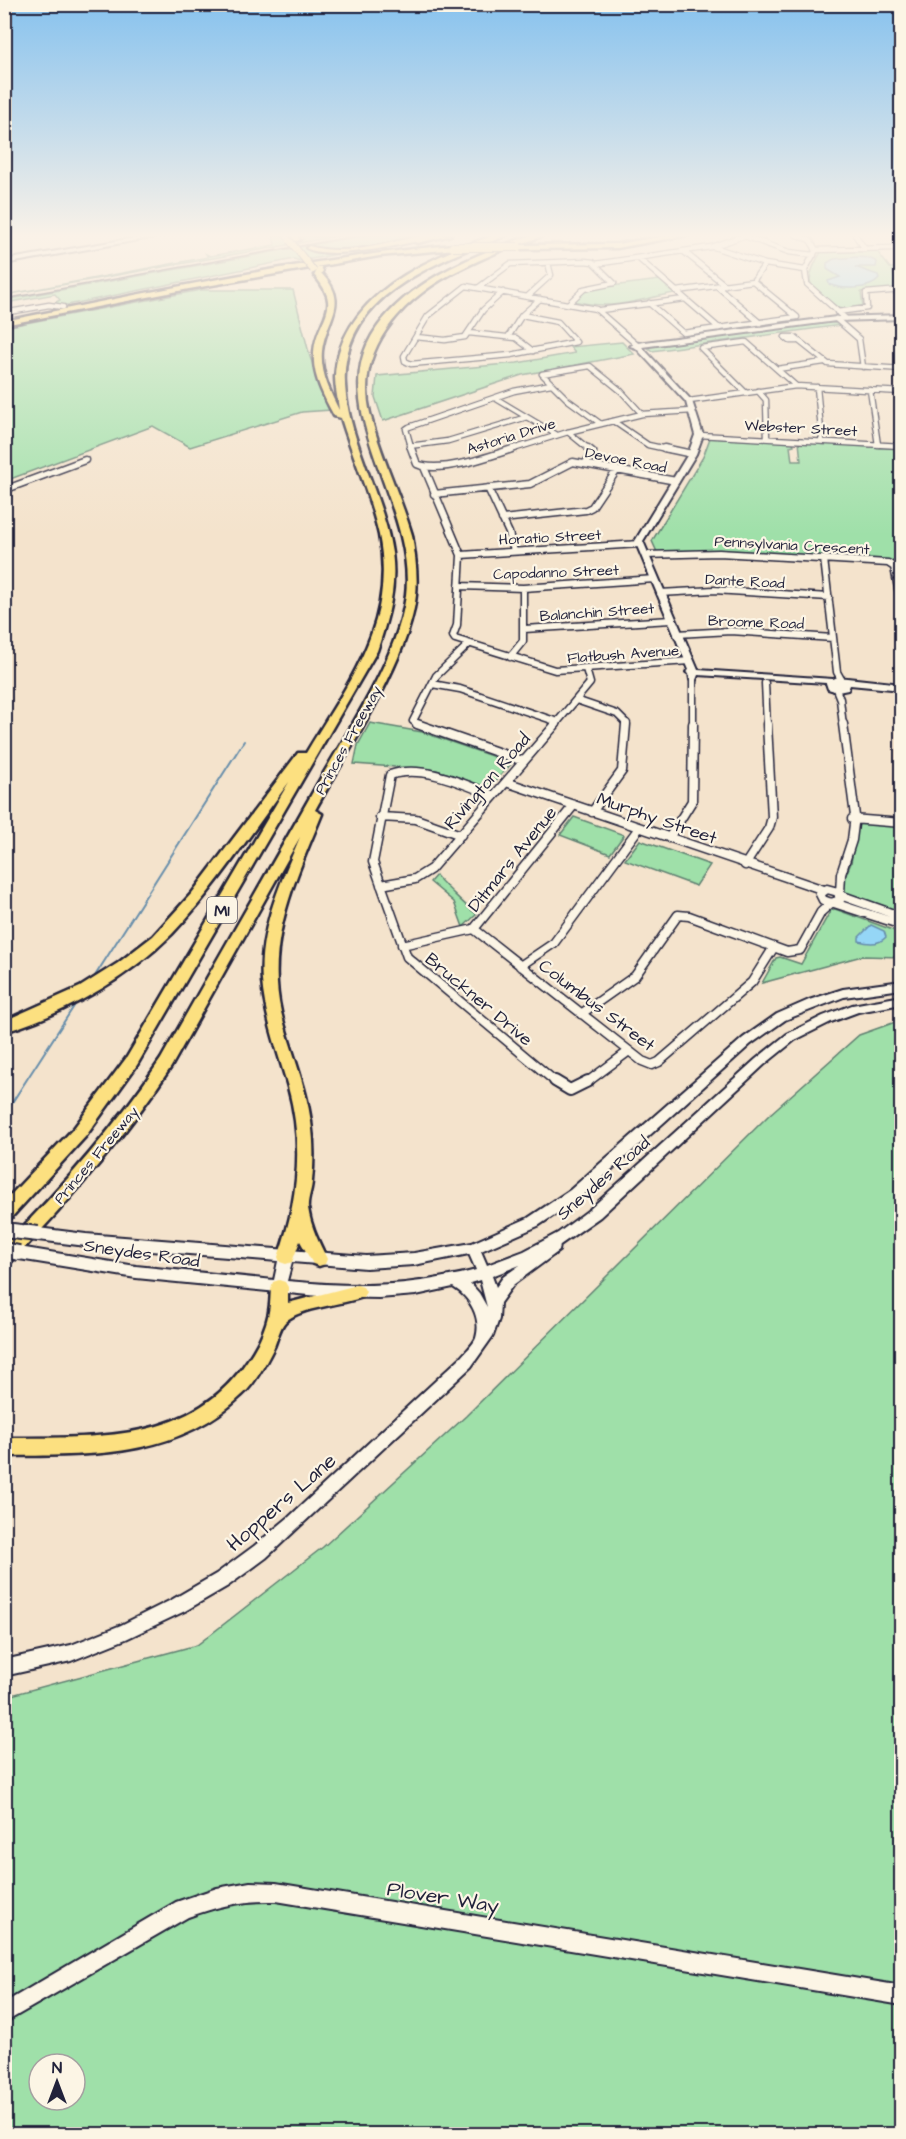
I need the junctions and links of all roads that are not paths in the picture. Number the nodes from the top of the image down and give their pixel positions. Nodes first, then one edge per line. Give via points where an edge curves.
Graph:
1 (321, 335) edge
2 (350, 335) edge
3 (378, 335) edge
4 (467, 335) edge
5 (486, 335) edge
6 (570, 335) edge
7 (624, 335) edge
8 (705, 335) edge
9 (855, 335) edge
10 (416, 337) joint
11 (508, 337) joint
12 (797, 341) dead end
13 (634, 346) junction
14 (533, 351) junction
15 (824, 362) junction
16 (863, 367) junction
17 (777, 369) junction
18 (902, 369) edge
19 (551, 384) junction
20 (796, 386) junction
21 (817, 387) junction
22 (870, 390) junction
23 (758, 391) junction
24 (902, 392) edge
25 (746, 393) junction
26 (495, 398) junction
27 (689, 401) junction
28 (693, 411) junction
29 (642, 414) junction
30 (527, 417) junction
31 (613, 421) junction
32 (601, 424) junction
33 (568, 432) junction
34 (557, 435) junction
35 (699, 435) junction
36 (767, 438) junction
37 (822, 441) junction
38 (878, 445) junction
39 (410, 446) junction
40 (902, 446) edge
41 (357, 453) junction
42 (692, 454) junction
43 (85, 459) dead end
44 (585, 464) junction
45 (424, 467) junction
46 (617, 470) junction
47 (676, 481) junction
48 (488, 488) junction
49 (4, 490) edge
50 (434, 494) junction
51 (502, 519) junction
52 (640, 544) junction
53 (514, 551) junction
54 (461, 555) junction
55 (645, 555) junction
56 (824, 559) junction
57 (654, 579) junction
58 (459, 586) junction
59 (523, 588) junction
60 (660, 593) junction
61 (829, 597) junction
62 (901, 605) edge
63 (671, 620) junction
64 (524, 629) junction
65 (833, 638) junction
66 (679, 639) junction
67 (469, 644) junction
68 (510, 657) junction
69 (688, 662) junction
70 (586, 669) junction
71 (692, 674) junction
72 (354, 682) junction
73 (765, 682) junction
74 (432, 684) junction
75 (838, 685) junction
76 (902, 687) edge
77 (902, 692) edge
78 (576, 700) junction
79 (558, 722) junction
80 (346, 745) junction
81 (523, 761) junction
82 (507, 782) junction
83 (494, 796) junction
84 (574, 805) junction
85 (592, 812) junction
86 (380, 817) junction
87 (855, 819) junction
88 (902, 822) edge
89 (639, 828) junction
90 (461, 835) junction
91 (669, 838) junction
92 (745, 865) junction
93 (839, 881) junction
94 (381, 885) junction
95 (823, 894) junction
96 (840, 894) junction
97 (833, 903) junction
98 (821, 912) junction
99 (902, 917) edge
100 (902, 925) edge
101 (474, 929) junction
102 (402, 945) junction
103 (774, 947) junction
104 (520, 966) junction
105 (902, 985) edge
106 (902, 1000) edge
107 (581, 1014) junction
108 (4, 1027) edge
109 (629, 1051) junction
110 (300, 1203) junction
111 (4, 1214) edge
112 (4, 1230) edge
113 (563, 1237) junction
114 (473, 1248) junction
115 (4, 1250) edge
116 (286, 1257) junction
117 (4, 1258) edge
118 (319, 1259) junction
119 (484, 1273) junction
120 (455, 1281) junction
121 (279, 1287) junction
122 (357, 1292) junction
123 (494, 1300) junction
124 (276, 1318) junction
125 (483, 1343) junction
126 (4, 1447) edge
127 (4, 1668) edge
128 (902, 1996) edge
129 (4, 2014) edge

1 - 41 highway via 320,371 332,405
2 - 41 highway, Princes Freeway / M1 via 340,356 338,378 344,414
3 - 80 highway, Princes Freeway / M1 via 362,376 365,410 403,527 412,577 408,615 393,657
4 - 10 street via 449,339
5 - 11 street
6 - 14 street via 576,342
7 - 13 street
8 - 13 street
9 - 16 street
10 - 14 street via 404,356 406,364
11 - 14 street via 519,339
12 - 15 street
13 - 27 street
15 - 16 street
15 - 17 street
16 - 18 street
17 - 20 street
17 - 25 street via 746,342 701,348
19 - 26 street
19 - 29 street via 542,374 590,366
19 - 32 street
20 - 21 street
20 - 23 street
21 - 22 street
21 - 37 street
22 - 24 street
22 - 38 street
23 - 25 street
23 - 36 street via 766,400
25 - 27 street
26 - 30 street
26 - 39 street via 409,427 406,437
27 - 28 street
28 - 29 street, Astoria Drive
28 - 35 street
29 - 31 street, Astoria Drive
30 - 34 street
30 - 39 street via 448,441
31 - 32 street, Astoria Drive
31 - 42 street via 648,446
32 - 33 street, Astoria Drive
33 - 34 street, Astoria Drive
33 - 44 street via 593,452
34 - 45 street, Astoria Drive via 473,462
35 - 36 street, Webster Street
35 - 42 street
36 - 37 street, Webster Street
37 - 38 street, Webster Street
38 - 40 street, Webster Street
39 - 45 street via 418,465
41 - 72 highway, Princes Freeway / M1 via 387,548 390,579 372,651
42 - 47 street
43 - 49 street
44 - 46 street, Devoe Road
44 - 48 street, Devoe Road via 571,462 530,484
45 - 50 street
46 - 47 street, Devoe Road
46 - 51 street via 586,510
47 - 52 street via 641,536
48 - 50 street, Devoe Road
48 - 51 street
50 - 54 street
51 - 53 street
52 - 53 street, Horatio Street
52 - 55 street
53 - 54 street, Horatio Street
54 - 58 street
55 - 56 street, Pennsylvania Crescent via 719,553
55 - 57 street
56 - 61 street
56 - 62 street, Pennsylvania Crescent via 892,565
57 - 59 street, Capodanno Street
57 - 60 street
58 - 59 street, Capodanno Street
58 - 67 street via 453,636
59 - 64 street
60 - 61 street, Dante Road via 714,590
60 - 63 street
61 - 65 street
63 - 64 street, Balanchin Street
63 - 66 street
64 - 68 street via 522,645
65 - 66 street, Broome Road via 731,631
65 - 75 street
66 - 69 street
67 - 68 street, Flatbush Avenue
67 - 74 street
68 - 70 street, Flatbush Avenue via 549,669
69 - 70 street, Flatbush Avenue
69 - 71 street
70 - 78 street, Rivington Road via 589,685
71 - 73 street
71 - 75 street
71 - 91 street via 692,801
72 - 108 highway via 194,900 158,939 133,960 77,995
72 - 111 highway, Princes Freeway / M1 via 132,1061 80,1132
73 - 75 street
73 - 92 street via 772,817
74 - 79 street via 460,689
74 - 81 street via 414,717 415,724
75 - 76 street
75 - 77 street
75 - 87 street
78 - 79 street, Rivington Road
78 - 85 street via 617,714 626,723 622,771
79 - 81 street, Rivington Road
80 - 110 highway via 296,863 270,944 269,979 274,1013 304,1126 306,1150
80 - 117 highway, Princes Freeway / M1 via 140,1103 66,1192
81 - 82 street, Rivington Road
82 - 83 street, Rivington Road
82 - 84 street, Murphy Street
83 - 86 street, Bruckner Drive via 438,776 394,773 389,778
83 - 90 street, Rivington Road
84 - 85 street, Murphy Street
84 - 101 street, Ditmars Avenue
85 - 89 street, Murphy Street
86 - 90 street via 416,819
86 - 94 street, Bruckner Drive via 373,860
87 - 88 street
87 - 93 street via 849,855
89 - 91 street, Murphy Street
89 - 104 street via 554,943
90 - 94 street, Rivington Road via 427,873
91 - 92 street, Murphy Street
92 - 95 street, Murphy Street
93 - 95 street
93 - 96 street
94 - 102 street, Bruckner Drive
95 - 96 street
95 - 97 street
95 - 98 street
96 - 97 street via 840,900
96 - 99 street
97 - 98 street
97 - 100 street
98 - 103 street via 799,951 790,953
101 - 102 street, Ditmars Avenue
101 - 104 street, Columbus Street
102 - 109 street, Bruckner Drive via 410,962 564,1088 576,1088
103 - 107 street via 678,915 635,976
103 - 109 street, Columbus Street via 752,982 659,1062 646,1063
104 - 107 street, Columbus Street
105 - 114 street, Sneydes Road via 843,993 781,1017 747,1041 567,1200 533,1222
106 - 113 street, Sneydes Road via 827,1018 781,1044 595,1213
107 - 109 street, Columbus Street
110 - 116 highway
110 - 118 highway via 305,1233
112 - 116 street, Sneydes Road, bridge
113 - 119 street, Sneydes Road
113 - 123 street via 548,1253 508,1281
114 - 118 street, Sneydes Road via 391,1262
114 - 119 street, Hoppers Lane
115 - 121 street, Sneydes Road, bridge via 136,1272
116 - 118 street, Sneydes Road
116 - 121 street
119 - 120 street, Sneydes Road
119 - 123 street, Hoppers Lane
120 - 122 street, Sneydes Road
120 - 125 street via 472,1292 483,1312
121 - 122 street, Sneydes Road
121 - 124 highway
122 - 124 highway via 297,1307
123 - 125 street, Hoppers Lane via 493,1322
124 - 126 highway via 249,1376 226,1401 195,1422 160,1436 120,1445
125 - 127 street, Hoppers Lane via 294,1522 222,1580 126,1631 71,1653
128 - 129 street, Plover Way via 276,1892 250,1891 183,1909

